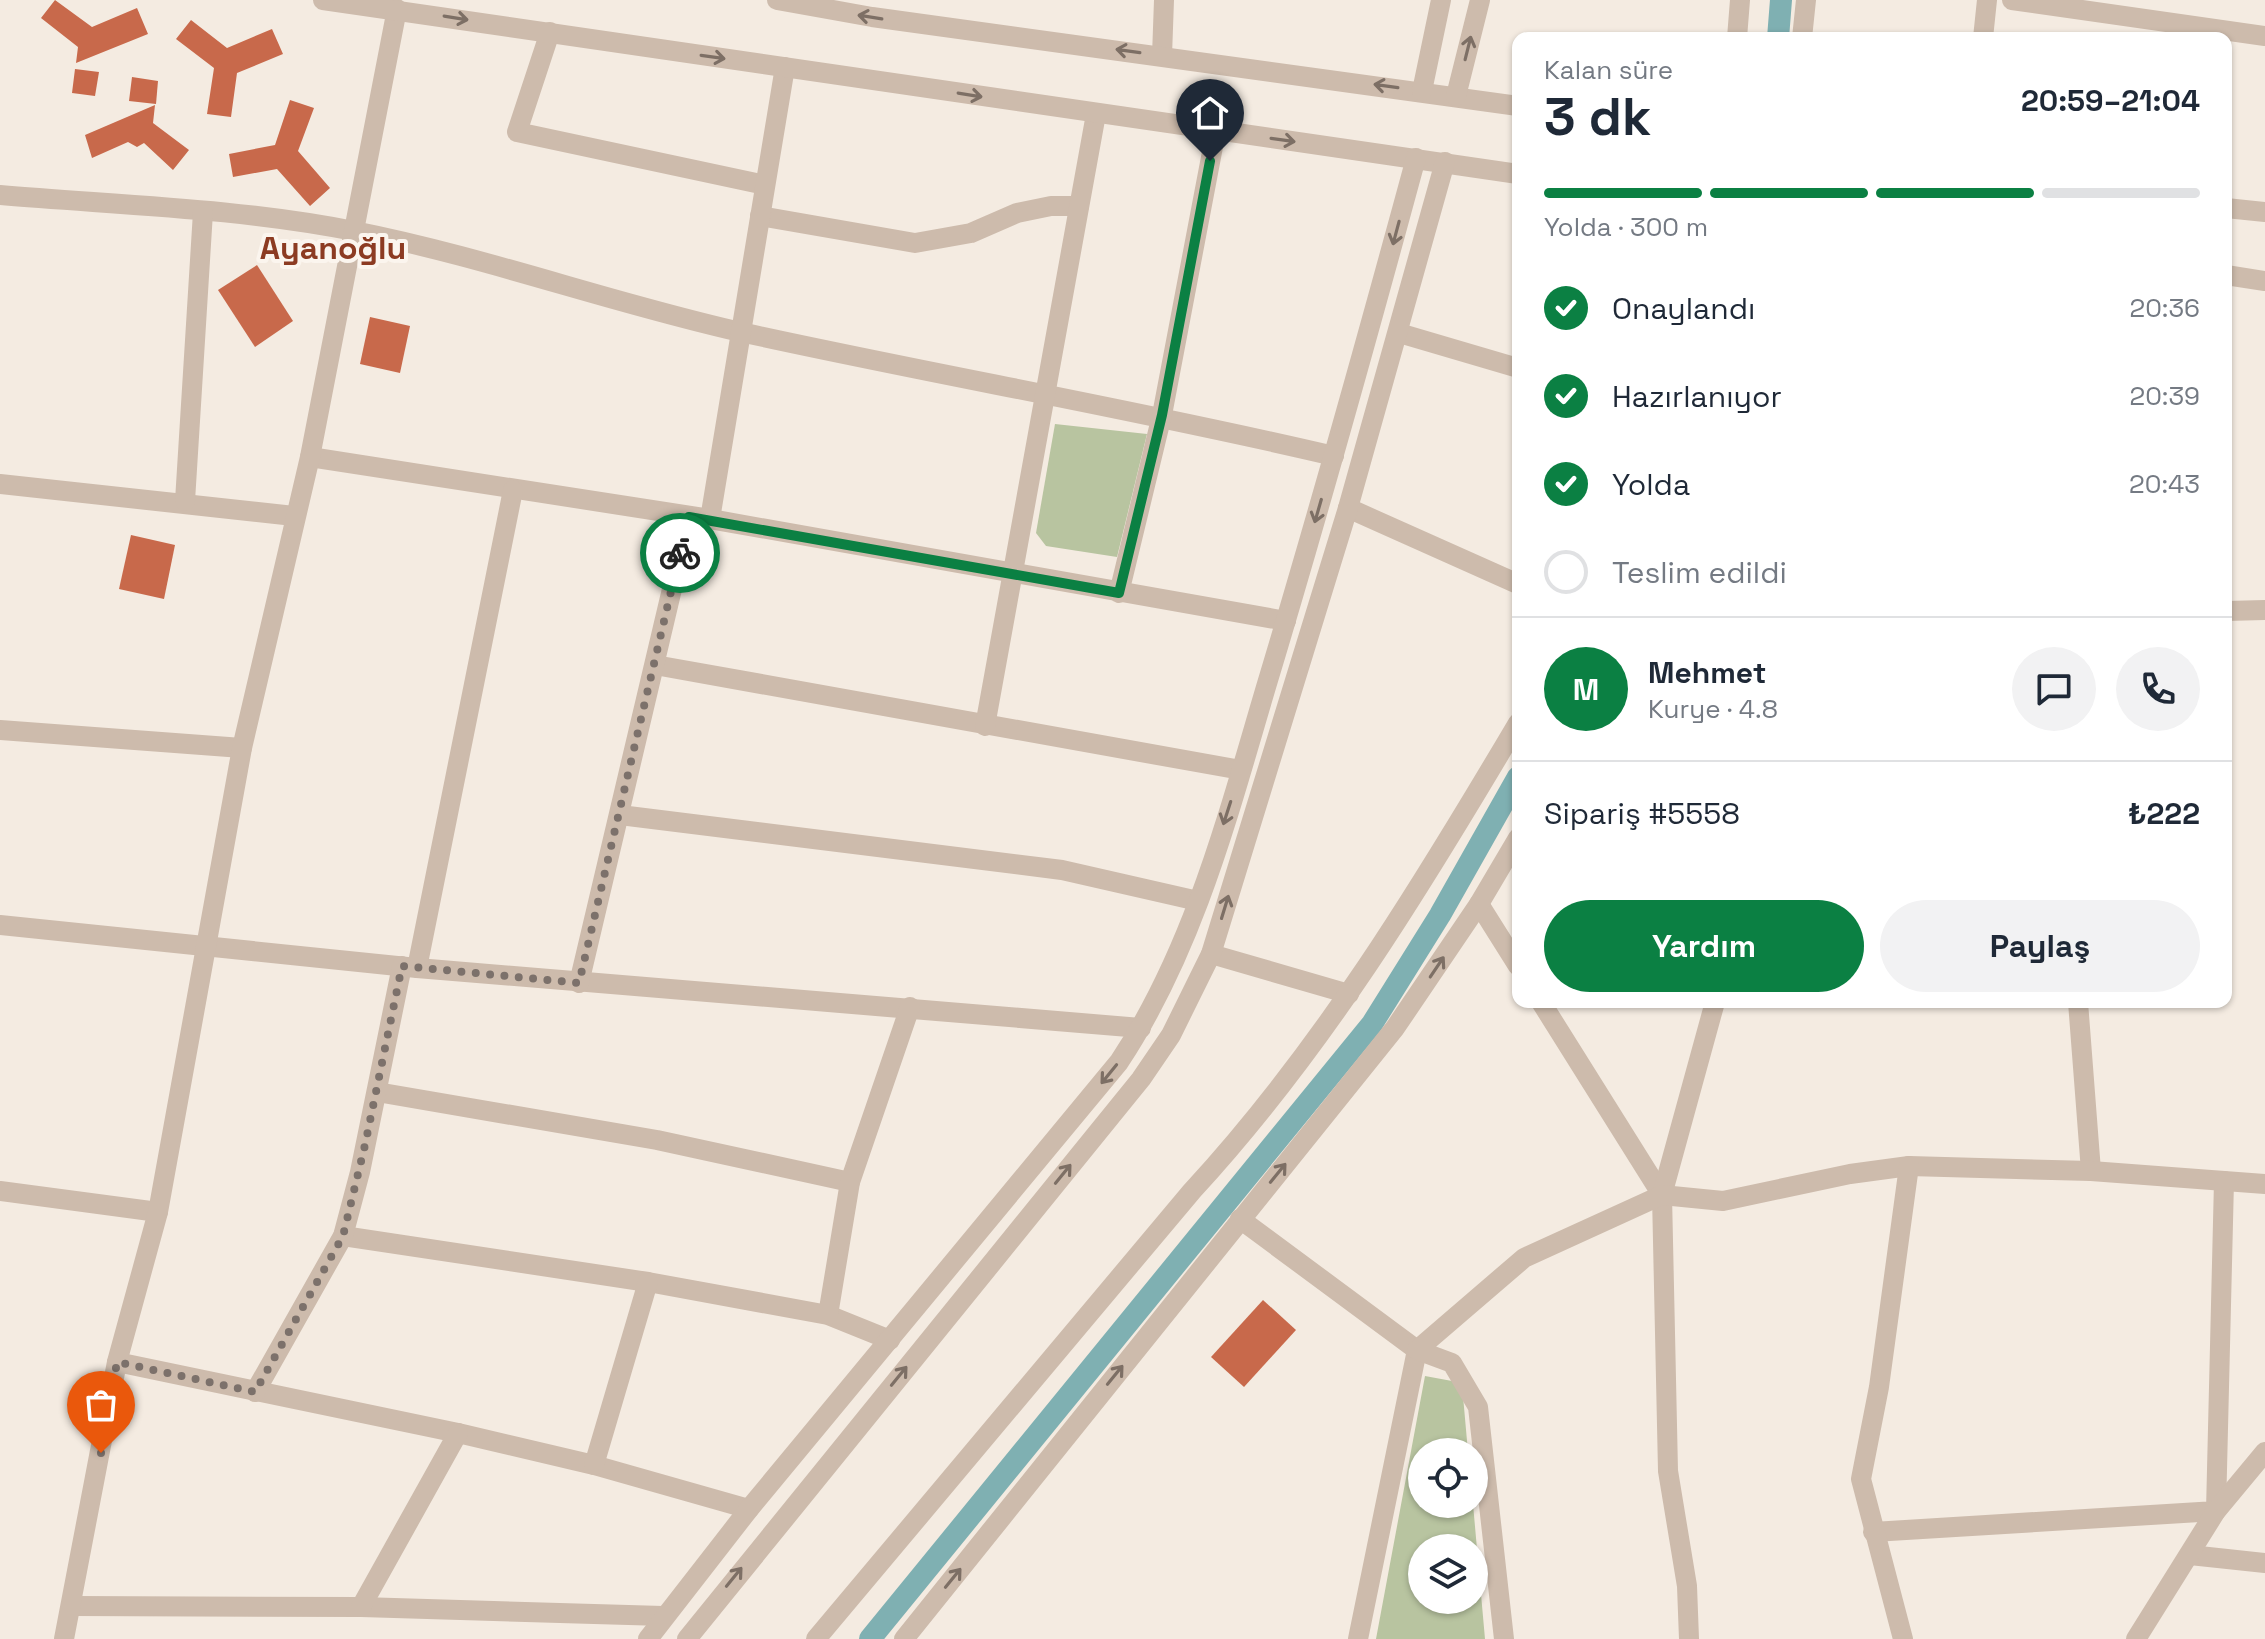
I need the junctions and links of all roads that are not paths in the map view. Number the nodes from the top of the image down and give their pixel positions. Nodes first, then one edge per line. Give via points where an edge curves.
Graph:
1 (323, 0) edge
2 (777, 0) edge
3 (1164, 0) edge
4 (1441, 0) edge
5 (1480, 0) edge
6 (1740, 0) edge
7 (1806, 0) edge
8 (1987, 0) edge
9 (2012, 0) edge
10 (397, 9) junction
11 (550, 32) junction
12 (1737, 32) edge
13 (1803, 32) edge
14 (1984, 32) edge
15 (2265, 36) edge
16 (1162, 56) junction
17 (785, 67) junction
18 (1422, 91) junction
19 (1456, 96) junction
20 (1512, 105) edge
21 (1096, 114) junction
22 (1216, 131) junction
23 (1416, 158) junction
24 (1445, 162) junction
25 (1512, 173) edge
26 (765, 185) junction
27 (0, 195) edge
28 (1079, 206) junction
29 (2232, 209) edge
30 (203, 212) junction
31 (2265, 212) edge
32 (760, 216) junction
33 (353, 231) junction
34 (2232, 276) edge
35 (2265, 281) edge
36 (741, 332) junction
37 (1399, 333) junction
38 (1512, 366) edge
39 (1045, 396) junction
40 (1162, 415) junction
41 (1334, 456) junction
42 (310, 457) junction
43 (0, 484) edge
44 (513, 490) junction
45 (185, 501) junction
46 (1348, 508) junction
47 (294, 516) junction
48 (689, 517) junction
49 (710, 519) junction
50 (1015, 575) junction
51 (1512, 581) edge
52 (1119, 593) junction
53 (2265, 610) edge
54 (2232, 611) edge
55 (1286, 621) junction
56 (655, 665) junction
57 (985, 726) junction
58 (0, 730) edge
59 (1512, 733) edge
60 (242, 748) junction
61 (1241, 770) junction
62 (620, 815) junction
63 (1512, 848) edge
64 (1198, 901) junction
65 (1479, 904) junction
66 (0, 925) edge
67 (206, 948) junction
68 (1211, 954) junction
69 (1512, 956) edge
70 (409, 967) junction
71 (579, 983) junction
72 (1349, 994) junction
73 (910, 1007) junction
74 (1545, 1008) edge
75 (1713, 1008) edge
76 (2078, 1008) edge
77 (1141, 1028) junction
78 (377, 1092) junction
79 (1909, 1166) junction
80 (2091, 1171) junction
81 (2224, 1181) junction
82 (850, 1182) junction
83 (2265, 1184) edge
84 (0, 1191) edge
85 (1662, 1195) junction
86 (158, 1212) junction
87 (1240, 1219) junction
88 (343, 1236) junction
89 (648, 1282) junction
90 (828, 1315) junction
91 (890, 1340) junction
92 (1417, 1350) junction
93 (117, 1362) junction
94 (255, 1392) junction
95 (458, 1433) junction
96 (2265, 1452) edge
97 (594, 1465) junction
98 (749, 1509) junction
99 (2216, 1511) junction
100 (1873, 1532) junction
101 (2190, 1555) junction
102 (2265, 1563) edge
103 (73, 1606) junction
104 (361, 1607) junction
105 (663, 1616) junction
106 (64, 1639) edge
107 (648, 1639) edge
108 (687, 1639) edge
109 (816, 1639) edge
110 (904, 1639) edge
111 (1358, 1639) edge
112 (1504, 1639) edge
113 (1689, 1639) edge
114 (1903, 1639) edge
115 (2136, 1639) edge

1 - 10 street
16 -> 2 street
3 - 16 street
4 - 18 street
19 -> 5 street
6 - 12 street
7 - 13 street
8 - 14 street
9 - 15 street
10 -> 11 street
10 - 33 street
11 -> 17 street
11 - 26 street via 517,132
18 -> 16 street
17 -> 21 street
17 - 26 street
18 - 19 street
19 - 20 street
21 - 22 street
21 - 28 street
22 -> 23 street
22 - 40 street
23 - 24 street
23 -> 41 street
24 - 25 street
24 - 37 street
26 - 32 street
27 - 30 street
28 - 32 street via 1028,211 971,233 915,243
28 - 39 street
29 - 31 street
30 - 33 street
30 - 45 street
32 - 36 street
33 - 36 street
33 - 42 street
34 - 35 street
36 - 39 street
36 - 49 street
37 - 38 street
37 - 46 street
39 - 40 street
39 - 50 street
40 - 41 street
40 - 52 street
41 -> 55 street
42 - 44 street
42 - 47 street
43 - 45 street
44 - 48 street
44 - 70 street
45 - 47 street
46 - 51 street
68 -> 46 street
47 - 60 street
48 - 49 street
48 - 56 street
49 - 50 street
50 - 52 street
50 - 57 street
52 - 55 street
53 - 54 street
55 - 61 street
56 - 57 street
56 - 62 street
57 - 61 street
58 - 60 street
59 - 72 street
60 - 67 street
61 -> 64 street
62 - 64 street via 1062,870
62 - 71 street
63 - 65 street
64 - 77 street via 1183,945
65 - 69 street
87 -> 65 street via 1395,1028
66 - 67 street
67 - 70 street
67 - 86 street
68 - 72 street
108 -> 68 street via 1141,1079 1171,1035
70 - 71 street
70 - 78 street
71 - 73 street
72 - 109 street via 1257,1121 1192,1191
73 - 77 street
73 - 82 street
74 - 85 street
75 - 85 street
76 - 80 street
77 -> 91 street
78 - 82 street via 657,1140
78 - 88 street
79 - 80 street
79 - 85 street via 1723,1201
79 - 100 street via 1861,1479
80 - 81 street
81 - 83 street
81 - 99 street
82 - 90 street
84 - 86 street
85 - 92 street via 1524,1258
85 - 113 street via 1668,1471 1687,1586
86 - 93 street
87 - 92 street
110 -> 87 street
88 - 89 street
88 - 94 street
89 - 90 street
89 - 97 street
90 - 91 street
91 - 98 street
92 - 111 street
92 - 112 street via 1452,1363 1478,1407
93 - 94 street
93 - 103 street
94 - 95 street
95 - 97 street
95 - 104 street
96 - 99 street
97 - 98 street
98 - 105 street
99 - 100 street
99 - 101 street
100 - 114 street
101 - 102 street
101 - 115 street
103 - 104 street
103 - 106 street
104 - 105 street
105 - 107 street

